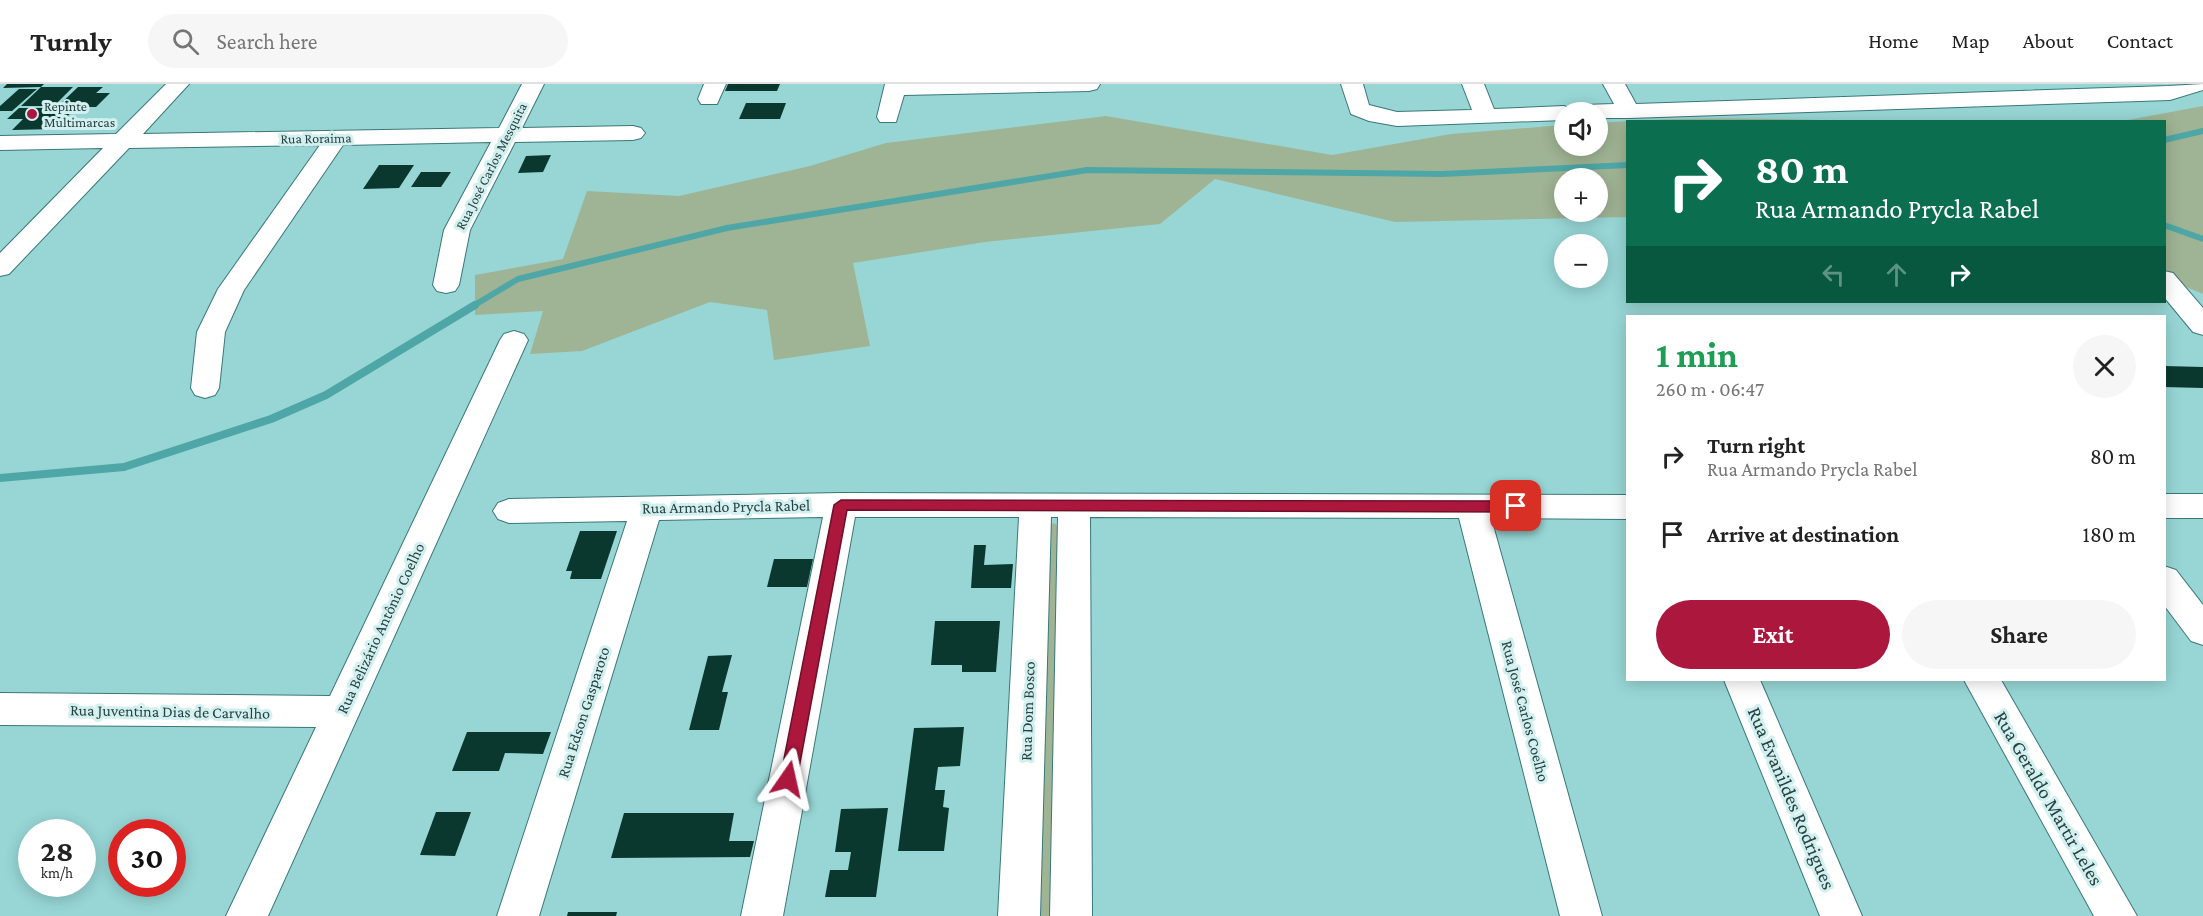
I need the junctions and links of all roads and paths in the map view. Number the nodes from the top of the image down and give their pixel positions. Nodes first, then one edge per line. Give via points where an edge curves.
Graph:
1 (178, 84) edge
2 (533, 84) edge
3 (1089, 84) edge
4 (1352, 84) edge
5 (1473, 84) edge
6 (1614, 84) edge
7 (1756, 84) edge
8 (1889, 84) edge
9 (2182, 86) edge
10 (896, 87) edge
11 (2041, 90) edge
12 (1904, 102) junction
13 (1771, 106) junction
14 (1608, 111) edge
15 (1629, 111) junction
16 (1554, 113) edge
17 (1486, 116) junction
18 (888, 117) dead end
19 (2063, 118) dead end
20 (633, 133) dead end
21 (504, 135) junction
22 (337, 137) junction
23 (122, 141) junction
24 (0, 143) edge
25 (0, 268) edge
26 (2166, 281) edge
27 (446, 285) dead end
28 (2203, 326) edge
29 (514, 340) dead end
30 (205, 388) dead end
31 (841, 505) junction
32 (1472, 506) junction
33 (2166, 506) edge
34 (2203, 506) edge
35 (647, 507) junction
36 (1035, 507) junction
37 (1074, 507) junction
38 (1626, 507) edge
39 (509, 511) dead end
40 (2166, 582) edge
41 (2203, 631) edge
42 (1742, 681) edge
43 (1983, 681) edge
44 (0, 709) edge
45 (340, 712) junction
46 (246, 916) edge
47 (518, 916) edge
48 (762, 916) edge
49 (1019, 916) edge
50 (1071, 916) edge
51 (1581, 916) edge
52 (1841, 916) edge
53 (2116, 916) edge

1 - 23 street
2 - 21 street, Rua José Carlos Mesquita
3 - 10 street
4 - 17 street via 1359,109 1377,116
5 - 17 street
6 - 15 street
7 - 13 street
8 - 12 street
9 - 11 street
10 - 18 street
11 - 12 street
11 - 19 street
12 - 13 street
13 - 15 street
14 - 15 street
16 - 17 street
20 - 21 street, Rua Roraima
21 - 22 street, Rua Roraima
21 - 27 street, Rua José Carlos Mesquita via 457,230
22 - 23 street, Rua Roraima
22 - 30 street via 231,289 211,332
23 - 24 street, Rua Roraima
23 - 25 street
26 - 28 street
29 - 45 street, Rua Belizário Antônio Coelho
31 - 35 street, Rua Armando Prycla Rabel
31 - 36 street, Rua Armando Prycla Rabel
31 - 48 street
32 - 37 street, Rua Armando Prycla Rabel
32 - 38 street, Rua Armando Prycla Rabel
32 - 51 street, Rua José Carlos Coelho
33 - 34 street
35 - 39 street, Rua Armando Prycla Rabel
35 - 47 street, Rua Edson Gasparoto
36 - 37 street, Rua Armando Prycla Rabel
36 - 49 street, Rua Dom Bosco
37 - 50 street
40 - 41 street
42 - 52 street, Rua Evanildes Rodrigues
43 - 53 street, Rua Geraldo Martir Leles
44 - 45 street, Rua Juventina Dias de Carvalho
45 - 46 street, Rua Belizário Antônio Coelho

